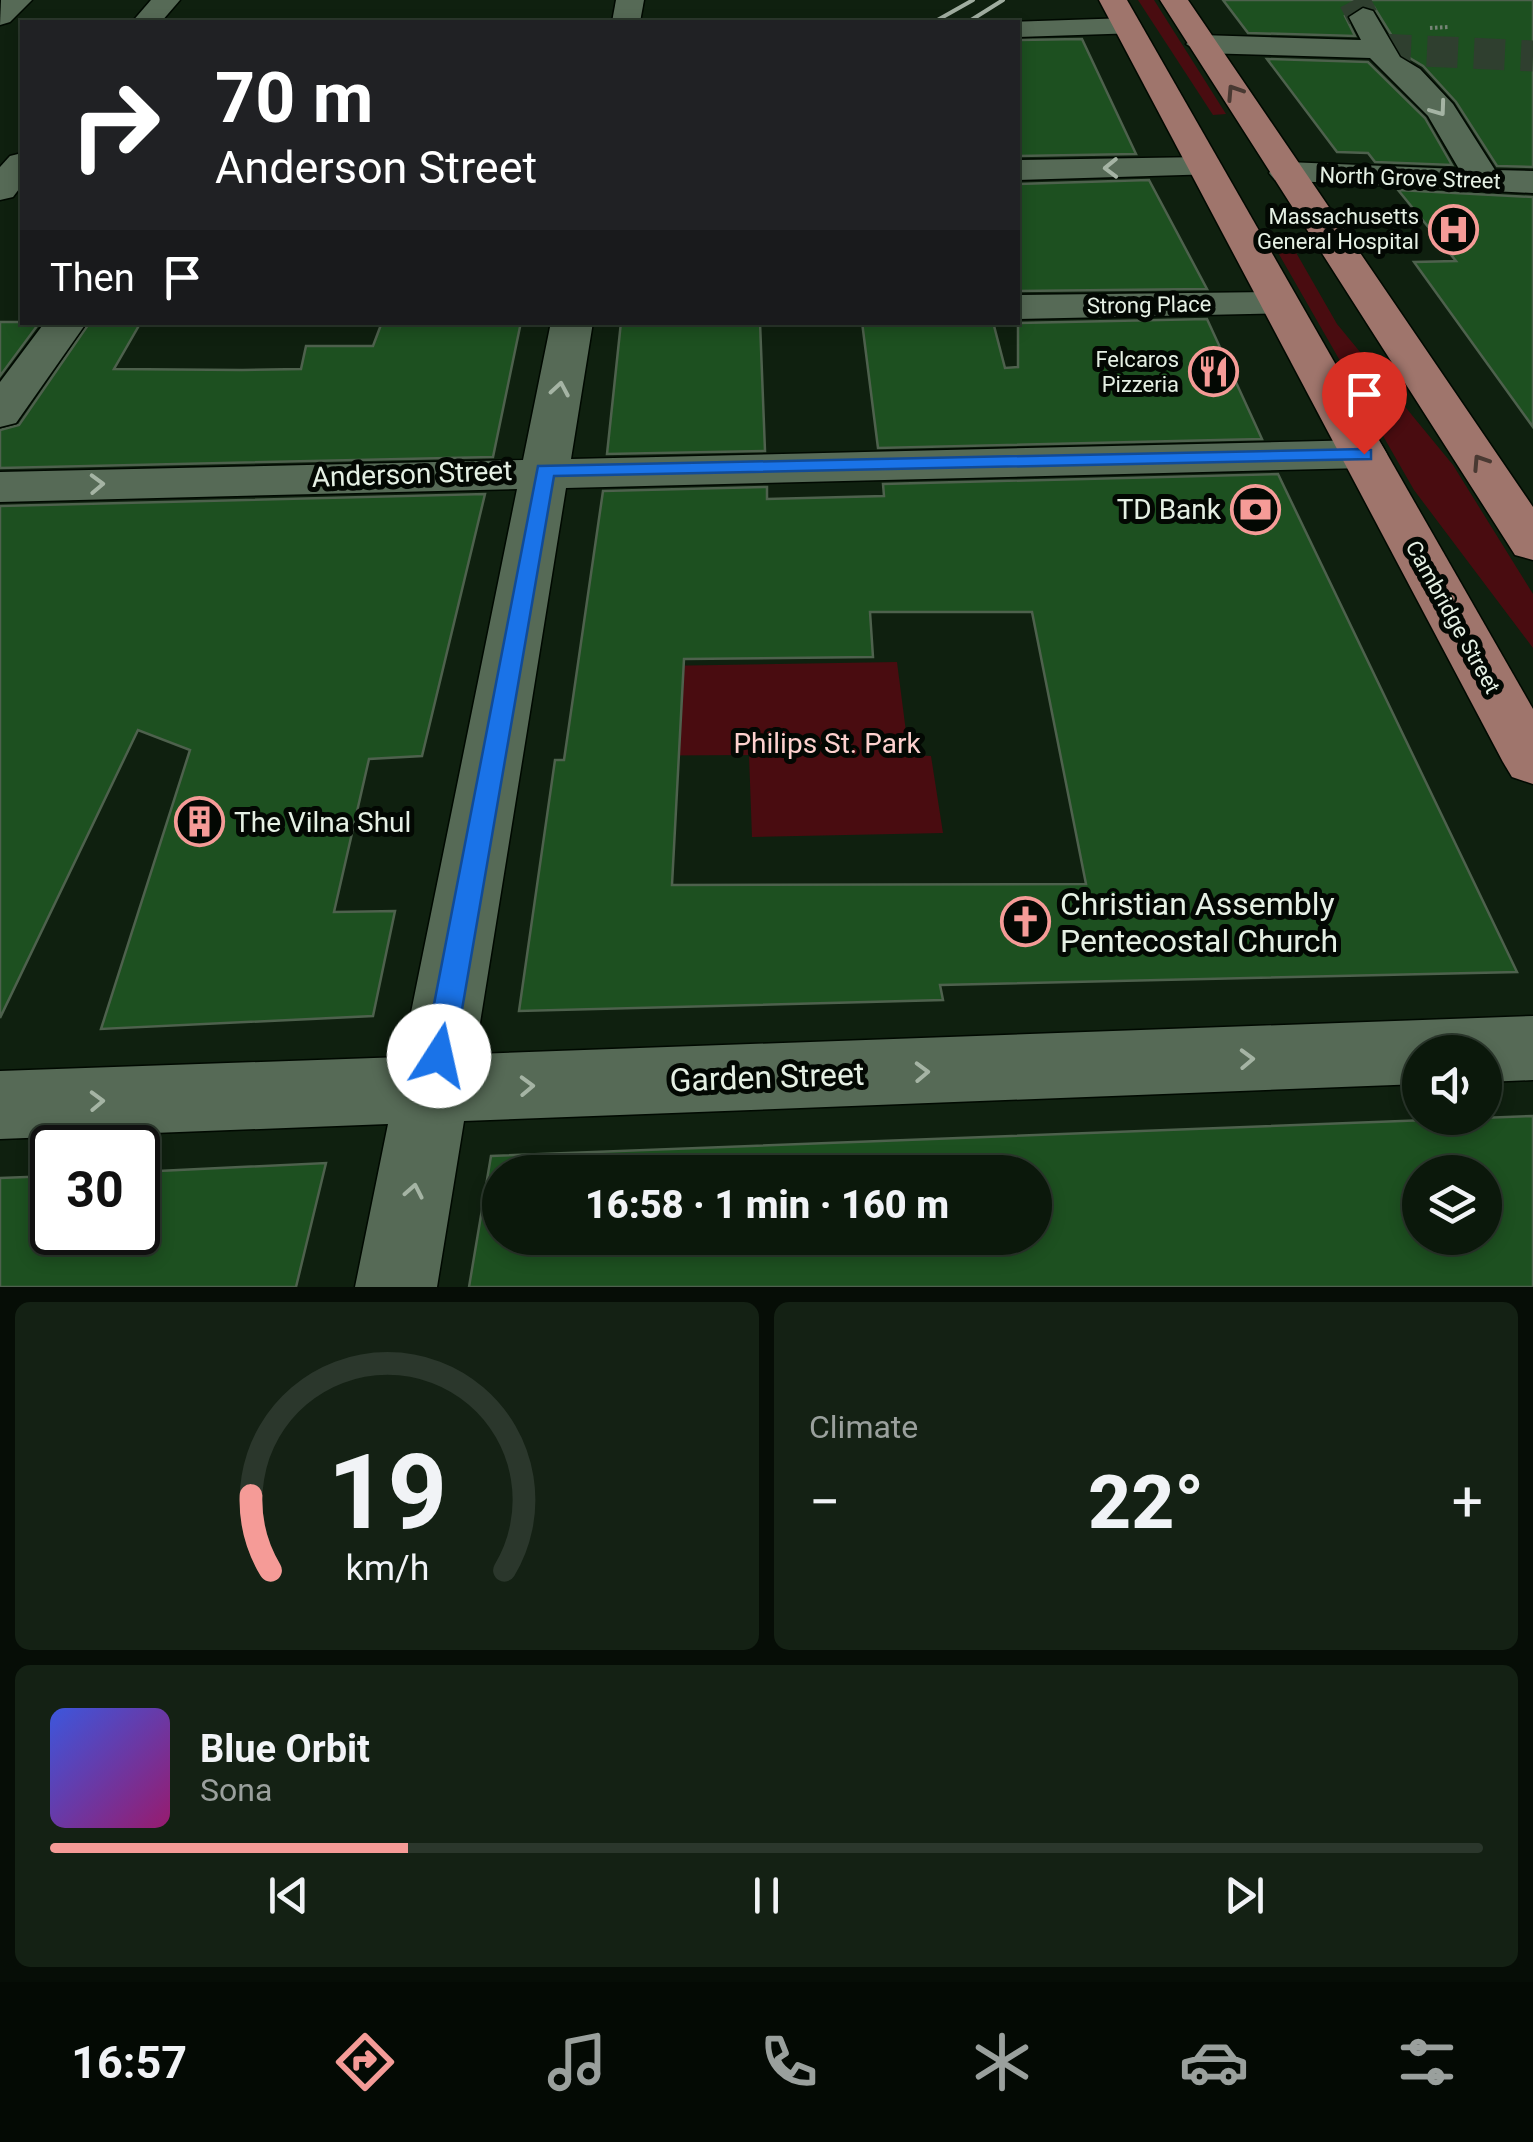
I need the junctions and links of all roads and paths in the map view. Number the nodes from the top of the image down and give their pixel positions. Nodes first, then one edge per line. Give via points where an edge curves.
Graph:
1 (18, 0) edge
2 (166, 0) edge
3 (1174, 0) edge
4 (1120, 14) edge
5 (0, 16) edge
6 (1362, 17) tunnel mouth
7 (148, 20) edge
8 (1020, 28) edge
9 (1202, 44) junction
10 (1380, 49) junction
11 (20, 165) edge
12 (1204, 167) junction
13 (1020, 170) edge
14 (1287, 173) junction
15 (1484, 181) junction
16 (1533, 182) edge
17 (0, 190) edge
18 (1280, 304) junction
19 (1020, 306) edge
20 (65, 325) edge
21 (571, 325) edge
22 (0, 413) edge
23 (1364, 454) junction
24 (545, 470) junction
25 (0, 487) edge
26 (1533, 544) edge
27 (1533, 762) edge
28 (1533, 1048) edge
29 (434, 1088) junction
30 (0, 1105) edge
31 (396, 1287) edge

1 - 5 street
2 - 7 street
3 - 9 main road
4 - 8 street
4 - 12 main road, Cambridge Street
6 - 10 street
9 - 10 street
14 -> 9 main road
10 -> 15 street via 1442,111
11 - 17 street
12 -> 13 street
12 - 14 main road
12 - 18 main road, Cambridge Street
14 - 15 street, North Grove Street
26 -> 14 main road
15 - 16 street, North Grove Street
18 - 19 street, Strong Place
18 - 23 main road, Cambridge Street
20 - 22 street
24 -> 21 street
23 - 24 street, Anderson Street
23 - 27 main road, Cambridge Street
25 -> 24 street, Anderson Street
24 - 29 street
29 -> 28 street, Garden Street
30 -> 29 street, Garden Street
31 -> 29 street

